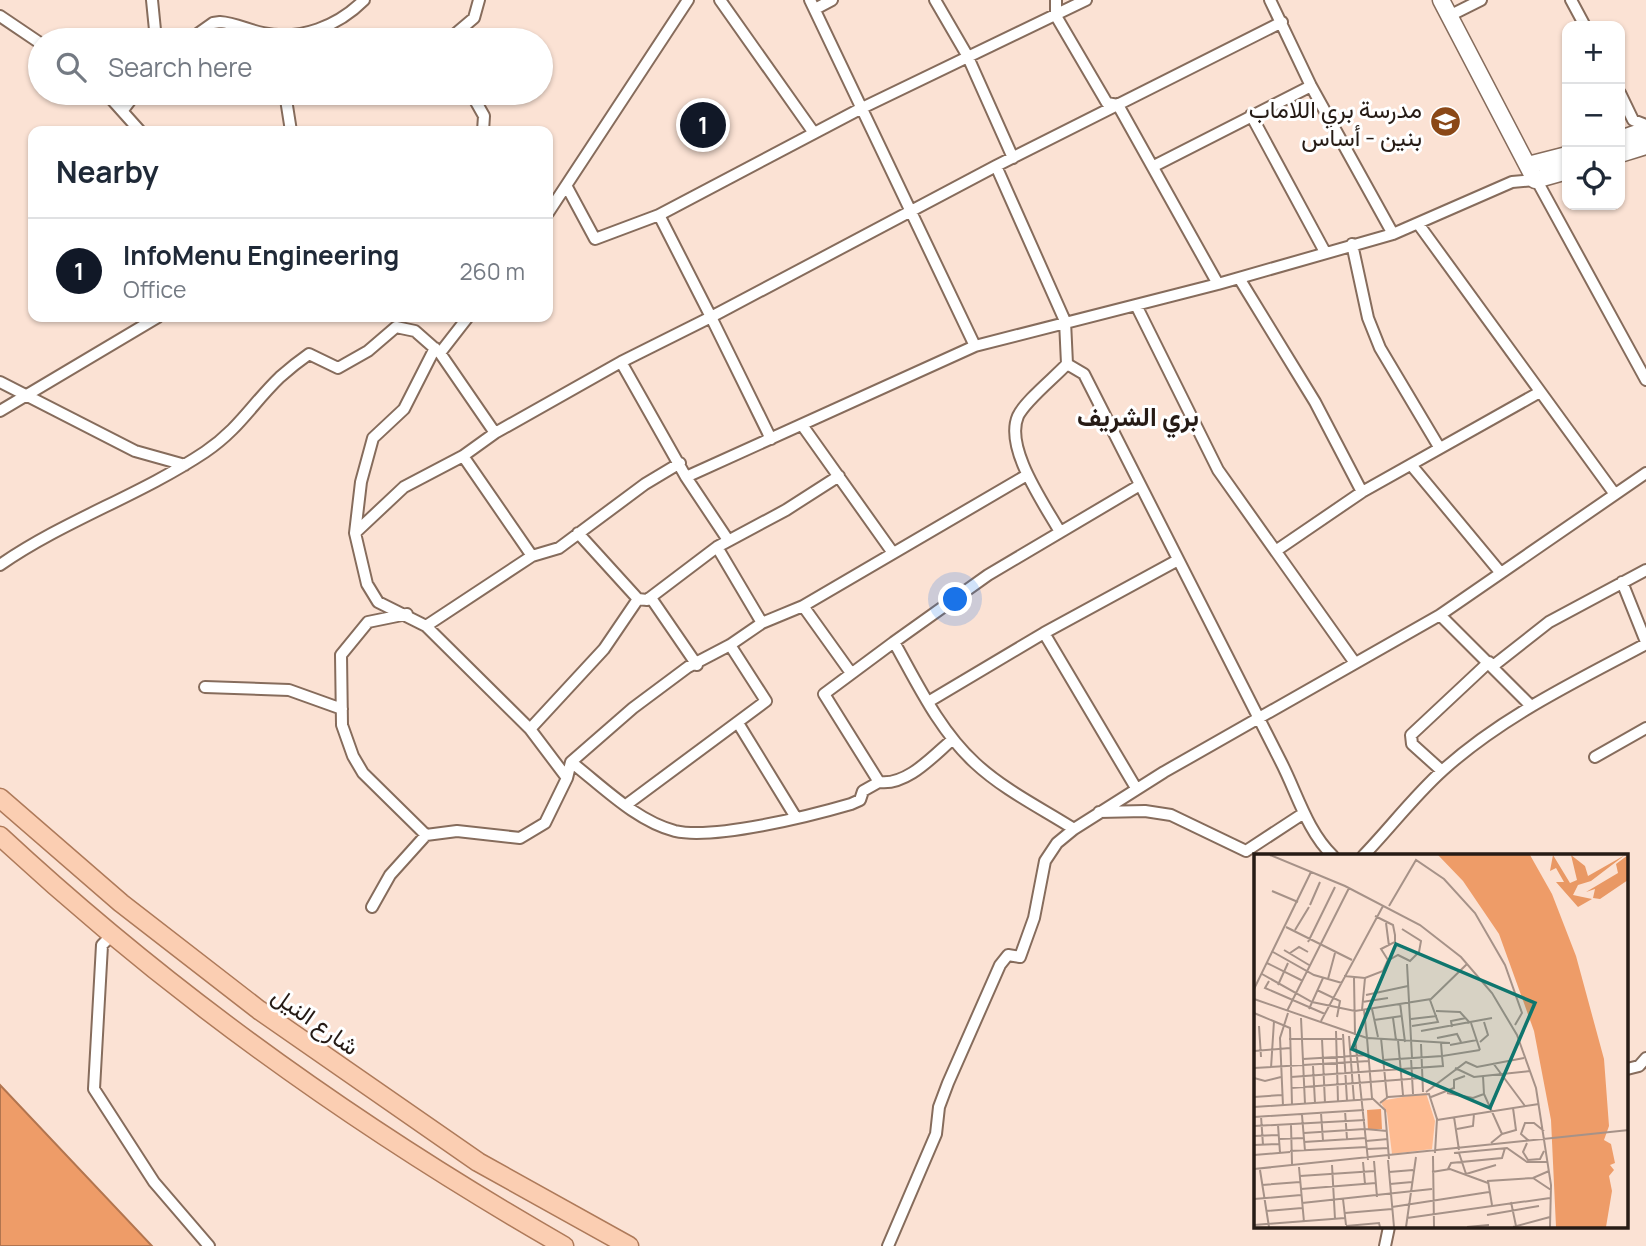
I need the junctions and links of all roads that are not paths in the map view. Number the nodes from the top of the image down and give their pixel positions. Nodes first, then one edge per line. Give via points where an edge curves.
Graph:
1 (152, 0) edge
2 (364, 0) edge
3 (479, 0) edge
4 (688, 0) edge
5 (720, 0) edge
6 (832, 0) edge
7 (935, 0) edge
8 (1056, 0) edge
9 (1086, 0) edge
10 (1270, 0) edge
11 (1441, 0) edge
12 (1481, 0) edge
13 (1571, 0) edge
14 (812, 4) edge
15 (0, 16) edge
16 (1056, 16) junction
17 (1449, 16) junction
18 (1582, 21) edge
19 (1282, 22) junction
20 (155, 28) edge
21 (206, 28) edge
22 (241, 28) edge
23 (323, 28) edge
24 (462, 28) edge
25 (28, 35) edge
26 (967, 55) junction
27 (1311, 86) junction
28 (1625, 103) edge
29 (117, 105) edge
30 (126, 105) edge
31 (287, 105) edge
32 (478, 105) edge
33 (1118, 105) junction
34 (860, 109) junction
35 (122, 110) junction
36 (1251, 115) junction
37 (1646, 125) edge
38 (136, 126) edge
39 (290, 126) edge
40 (483, 126) edge
41 (1646, 130) edge
42 (814, 134) junction
43 (1625, 137) edge
44 (1646, 146) edge
45 (1625, 152) edge
46 (1013, 158) junction
47 (1562, 158) edge
48 (996, 166) junction
49 (1154, 166) junction
50 (1562, 172) edge
51 (1533, 175) junction
52 (567, 187) junction
53 (553, 206) edge
54 (913, 211) junction
55 (659, 215) junction
56 (1419, 225) junction
57 (1393, 234) junction
58 (1352, 244) junction
59 (1325, 252) junction
60 (1239, 278) junction
61 (1218, 284) junction
62 (1136, 304) junction
63 (711, 317) junction
64 (1065, 321) junction
65 (149, 322) edge
66 (463, 322) edge
67 (975, 346) junction
68 (437, 351) junction
69 (621, 362) junction
70 (1067, 364) junction
71 (1646, 380) edge
72 (0, 383) edge
73 (1540, 392) junction
74 (22, 396) junction
75 (0, 411) edge
76 (802, 425) junction
77 (495, 433) junction
78 (771, 439) junction
79 (1439, 447) junction
80 (463, 456) junction
81 (680, 463) junction
82 (185, 465) junction
83 (1412, 466) junction
84 (1646, 473) edge
85 (1027, 475) junction
86 (839, 476) junction
87 (686, 477) junction
88 (1140, 485) junction
89 (1362, 492) junction
90 (1614, 494) junction
91 (1060, 532) junction
92 (355, 533) junction
93 (578, 533) junction
94 (728, 540) junction
95 (717, 547) junction
96 (1277, 550) junction
97 (893, 553) junction
98 (532, 556) junction
99 (1178, 560) junction
100 (0, 565) edge
101 (1646, 570) edge
102 (1500, 572) junction
103 (1622, 582) junction
104 (651, 598) junction
105 (638, 599) junction
106 (803, 606) junction
107 (407, 614) junction
108 (1440, 615) junction
109 (762, 623) junction
110 (426, 625) junction
111 (1044, 633) junction
112 (894, 642) junction
113 (1646, 643) edge
114 (730, 645) junction
115 (1355, 663) junction
116 (1491, 664) junction
117 (697, 665) junction
118 (850, 673) junction
119 (205, 687) dead end
120 (928, 702) junction
121 (1530, 705) junction
122 (342, 709) junction
123 (1258, 718) junction
124 (738, 723) junction
125 (1646, 728) edge
126 (530, 729) junction
127 (953, 739) junction
128 (1595, 757) dead end
129 (571, 762) junction
130 (1442, 771) junction
131 (567, 778) junction
132 (879, 782) junction
133 (1136, 789) junction
134 (0, 798) edge
135 (626, 805) junction
136 (1096, 812) junction
137 (1304, 813) junction
138 (795, 816) junction
139 (1074, 829) junction
140 (426, 835) junction
141 (0, 836) edge
142 (1331, 854) edge
143 (1365, 854) edge
144 (372, 907) dead end
145 (111, 935) junction
146 (217, 979) junction
147 (196, 1000) junction
148 (259, 1010) junction
149 (236, 1031) junction
150 (1646, 1058) edge
151 (1628, 1069) edge
152 (1389, 1228) edge
153 (209, 1246) edge
154 (564, 1246) edge
155 (629, 1246) edge
156 (888, 1246) edge
157 (1385, 1246) edge

1 - 20 street
2 - 23 street
3 - 24 street via 474,18
4 - 52 street via 645,60
5 - 42 street
6 - 14 street
7 - 26 street
8 - 16 street
9 - 16 street
10 - 19 street
11 - 17 main road
12 - 17 street
13 - 18 street
14 - 34 street
15 - 25 street
16 - 26 street
16 - 33 street via 1107,103
17 - 51 main road
19 - 27 street
19 - 33 street
21 - 22 street via 220,22
26 - 34 street
26 - 46 street
27 - 36 street
27 - 57 street
28 - 37 street via 1633,120
29 - 35 street
30 - 35 street
31 - 39 street
32 - 40 street
33 - 46 street
33 - 49 street
34 - 42 street
34 - 54 street
35 - 38 street
36 - 49 street
36 - 59 street
41 - 43 main road
42 - 55 street
44 - 45 main road
46 - 48 street
47 - 51 main road
48 - 54 street
48 - 64 street
49 - 61 street
50 - 51 main road
51 - 56 street
51 - 71 street
52 - 53 street
52 - 55 street via 595,239
54 - 63 street
54 - 67 street
55 - 63 street
56 - 57 street
56 - 73 street
57 - 58 street
58 - 59 street
58 - 79 street via 1368,318 1380,348
59 - 60 street
60 - 61 street
60 - 89 street via 1315,402
61 - 62 street
62 - 64 street
62 - 96 street via 1218,470
63 - 69 street
63 - 78 street
64 - 67 street
64 - 70 street
65 - 74 street
66 - 68 street
67 - 76 street
68 - 77 street
68 - 82 street via 415,331 396,327 338,368 309,354 279,377 229,435
68 - 92 street via 404,409 373,438 361,482
69 - 77 street
69 - 81 street
70 - 85 street via 1018,416 1016,439
70 - 88 street via 1084,374
72 - 74 street
73 - 79 street
73 - 90 street
74 - 75 street
74 - 82 street via 135,451
76 - 78 street
76 - 86 street
77 - 80 street
78 - 87 street
79 - 83 street
80 - 92 street via 404,487
80 - 98 street
81 - 87 street
81 - 93 street
82 - 100 street via 55,529
83 - 89 street
83 - 102 street
84 - 90 street
85 - 91 street
85 - 97 street
86 - 94 street
86 - 97 street
87 - 94 street
88 - 91 street
88 - 99 street
89 - 96 street
90 - 102 street
91 - 112 street via 988,575
92 - 107 street via 372,595
93 - 98 street via 559,548
93 - 105 street
94 - 95 street
95 - 104 street
95 - 109 street
96 - 115 street
97 - 106 street
98 - 110 street
99 - 111 street
99 - 123 street
101 - 103 street
102 - 108 street
103 - 113 street
103 - 116 street via 1549,622
104 - 105 street
104 - 117 street
105 - 126 street via 604,649
106 - 109 street
106 - 118 street
107 - 110 street
107 - 122 street via 368,622 341,655
108 - 115 street
108 - 116 street
109 - 114 street
110 - 126 street
111 - 120 street
111 - 133 street
112 - 118 street
112 - 120 street
113 - 121 street
114 - 117 street
114 - 124 street via 766,701
115 - 123 street
116 - 121 street
116 - 130 street via 1411,735 1412,744
117 - 129 street via 663,684
118 - 132 street via 825,691 824,698
119 - 122 street via 289,690
120 - 127 street
121 - 130 street
122 - 140 street via 342,725 363,773
123 - 133 street
123 - 137 street
124 - 135 street
124 - 138 street
125 - 128 street
126 - 131 street
127 - 132 street via 914,772 889,783
127 - 139 street via 994,779
129 - 131 street
129 - 135 street
130 - 143 street
131 - 140 street via 545,823 520,838 457,831
132 - 138 street via 863,792 860,800
133 - 136 street
134 - 146 main road, شارع النيل via 46,841
135 - 138 street via 674,831 747,828
136 - 137 street via 1171,815 1246,851
136 - 139 street
137 - 142 street
139 - 156 street via 1045,861 1034,918 1020,957 1008,955 1000,965 948,1083 936,1134
140 - 144 street via 390,875
141 - 145 main road
145 - 147 main road
145 - 153 street via 102,944 94,1089 154,1182
146 - 147 main road via 214,992
146 - 148 main road, شارع النيل
147 - 149 main road
148 - 149 main road via 245,1014
148 - 155 main road, شارع النيل via 478,1162
149 - 154 main road via 464,1189
150 - 151 street
152 - 157 street

